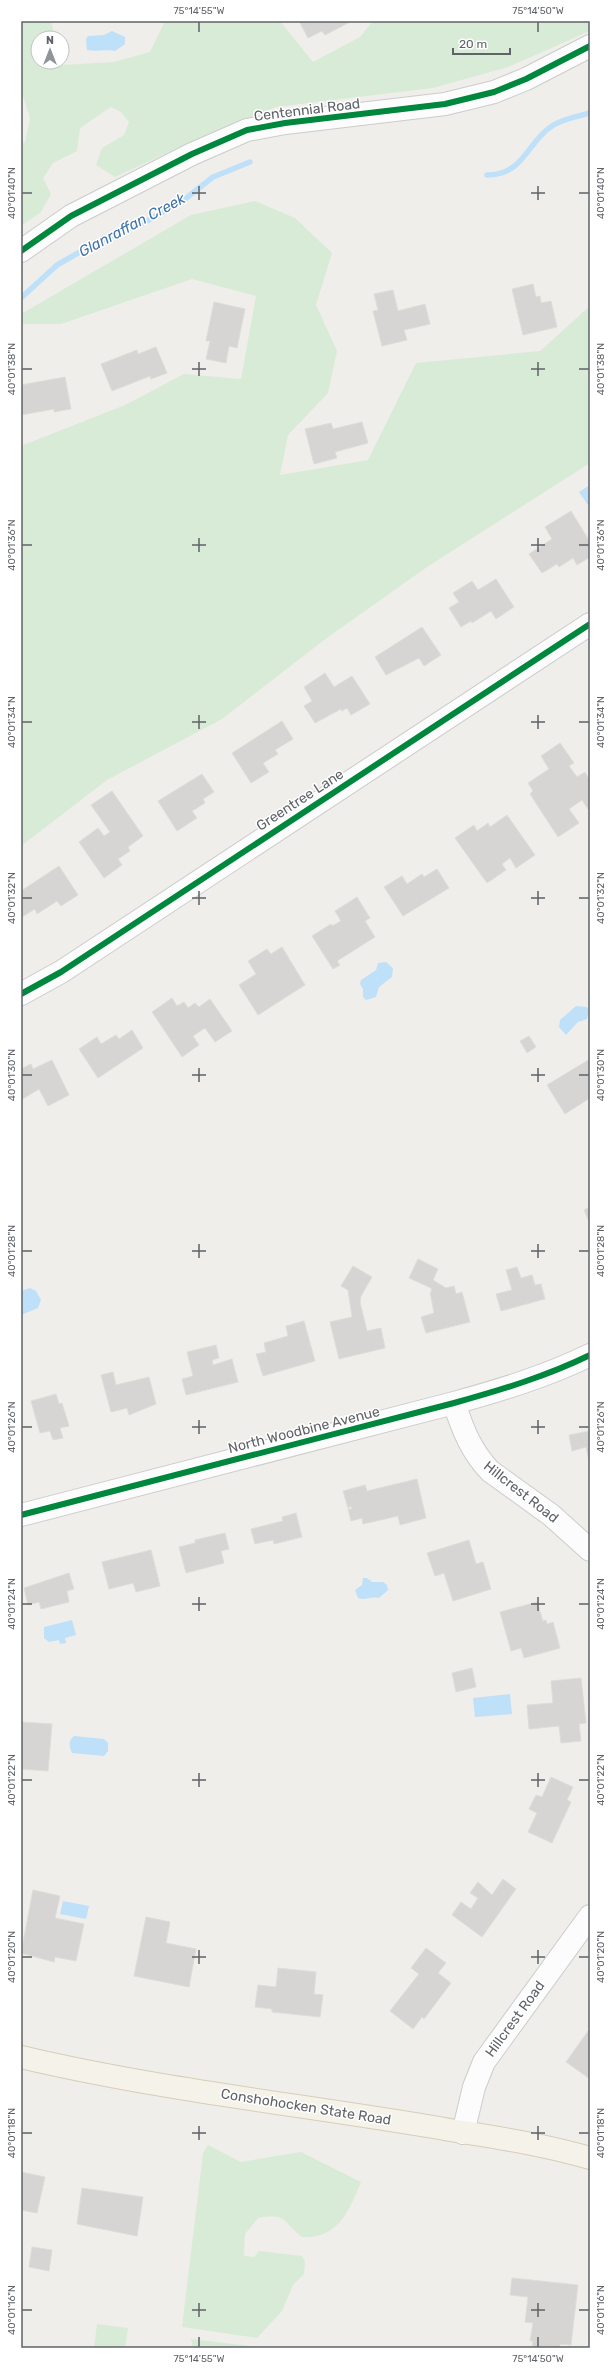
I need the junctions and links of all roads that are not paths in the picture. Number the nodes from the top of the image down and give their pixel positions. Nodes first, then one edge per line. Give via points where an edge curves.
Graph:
1 (590, 46) edge
2 (21, 251) edge
3 (590, 624) edge
4 (21, 994) edge
5 (590, 1355) edge
6 (454, 1403) junction
7 (21, 1515) edge
8 (590, 1550) edge
9 (590, 1916) edge
10 (21, 2057) edge
11 (463, 2133) junction
12 (590, 2158) edge

1 - 2 street, Centennial Road via 526,79 494,92 445,104 247,130 192,154 71,216
3 - 4 street, Greentree Lane via 61,972
5 - 6 street, North Woodbine Avenue via 570,1366 515,1386
6 - 7 street, North Woodbine Avenue
6 - 8 street, Hillcrest Road via 464,1433 479,1460 570,1531
9 - 11 street, Hillcrest Road via 484,2062 474,2087
10 - 11 main road, Conshohocken State Road via 142,2081
11 - 12 main road, Conshohocken State Road via 546,2147

